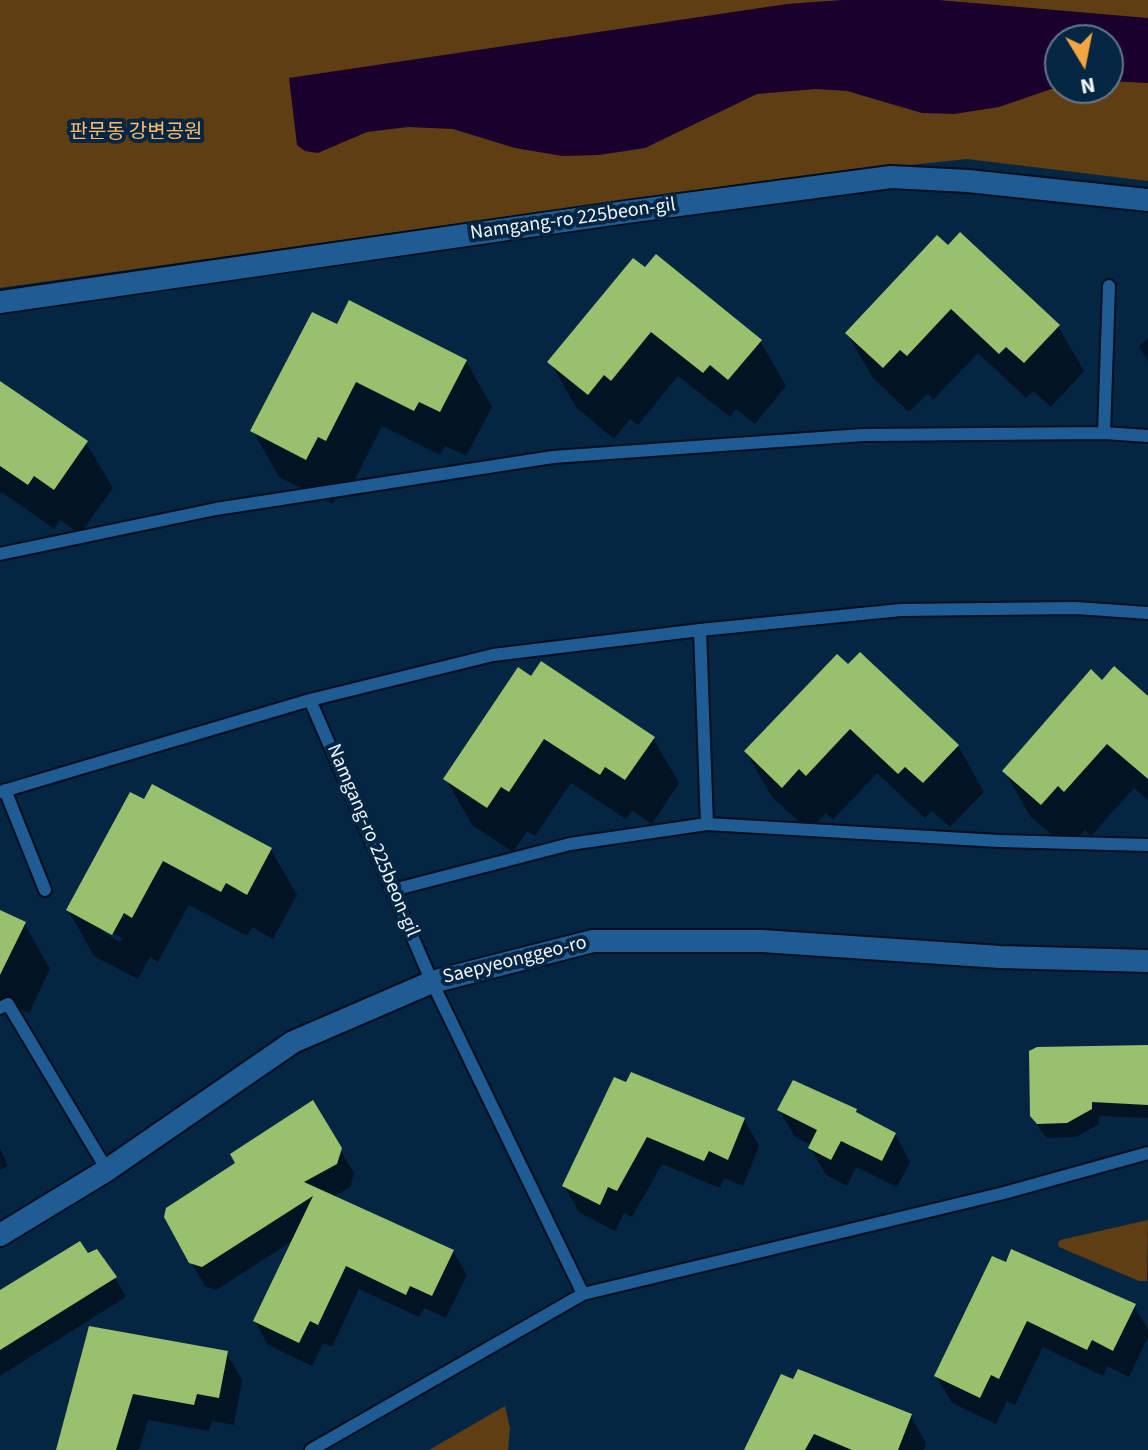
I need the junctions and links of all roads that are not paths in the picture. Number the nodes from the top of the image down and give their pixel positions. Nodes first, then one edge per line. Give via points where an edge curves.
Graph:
1 (1148, 200) edge
2 (1109, 286) dead end
3 (0, 302) edge
4 (1104, 433) junction
5 (1148, 436) edge
6 (0, 554) edge
7 (1148, 613) edge
8 (700, 630) junction
9 (310, 700) junction
10 (2, 791) edge
11 (707, 824) junction
12 (1148, 845) edge
13 (45, 890) dead end
14 (393, 890) junction
15 (1148, 961) edge
16 (432, 982) junction
17 (0, 1008) edge
18 (1148, 1153) edge
19 (107, 1170) junction
20 (0, 1235) edge
21 (583, 1294) junction
22 (311, 1450) edge

1 - 3 street, Namgang-ro 225beon-gil via 891,177
2 - 4 lane
4 - 5 lane
4 - 6 lane via 863,435 553,457 216,509
7 - 8 lane via 1076,608 901,610
8 - 9 lane via 493,655
8 - 11 lane
9 - 10 lane
9 - 14 lane, Namgang-ro 225beon-gil
10 - 13 lane
11 - 12 lane
11 - 14 lane via 570,844
14 - 16 lane, Namgang-ro 225beon-gil
15 - 16 street, Saepyeonggeo-ro via 762,941 593,941
16 - 19 street, Saepyeonggeo-ro via 293,1042
16 - 21 lane, Namgang-ro 225beon-gil
17 - 19 lane via 8,1004
18 - 21 lane
19 - 20 street, Saepyeonggeo-ro
21 - 22 lane

